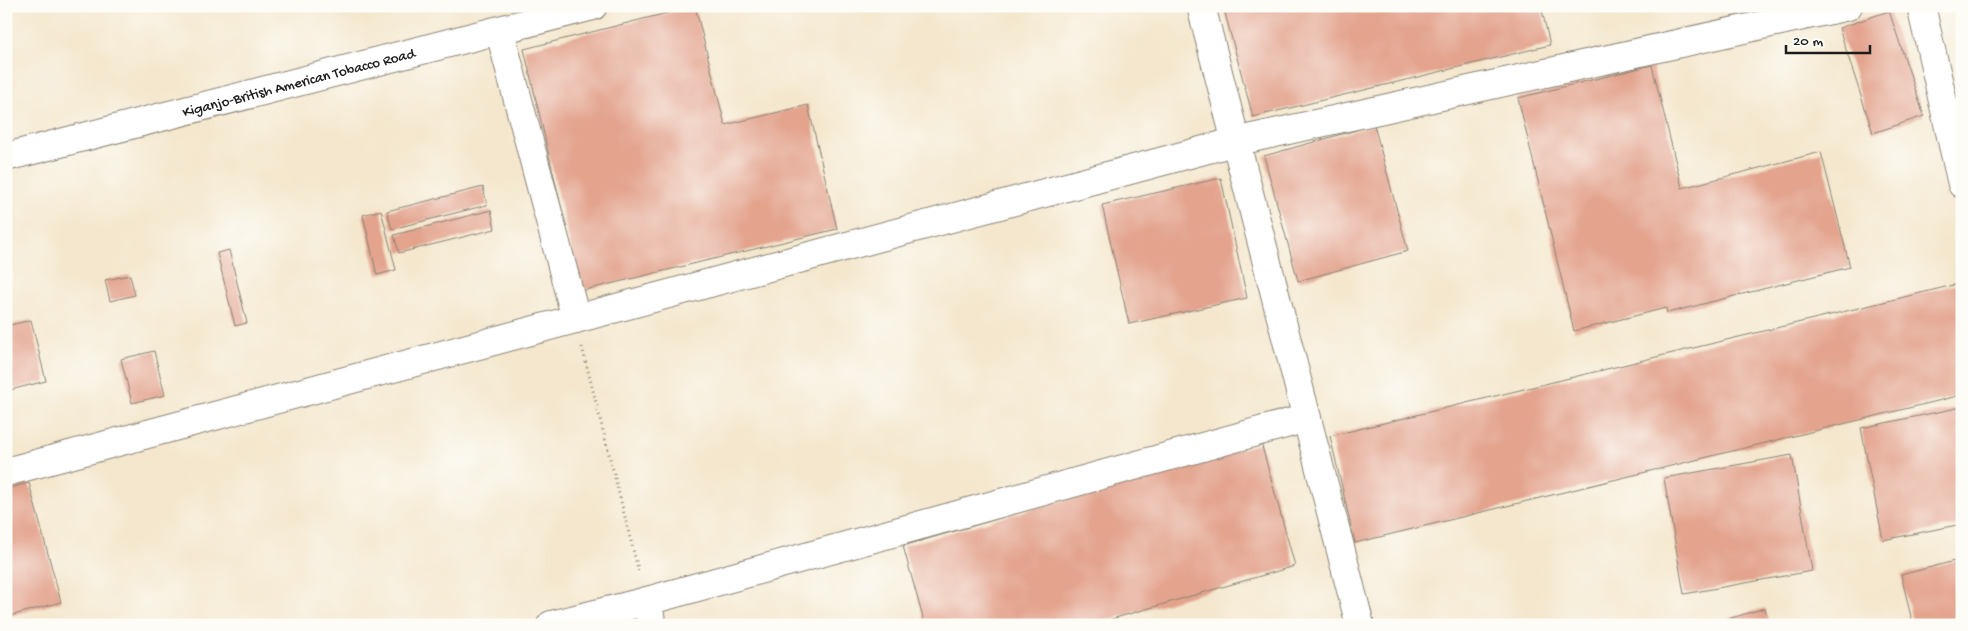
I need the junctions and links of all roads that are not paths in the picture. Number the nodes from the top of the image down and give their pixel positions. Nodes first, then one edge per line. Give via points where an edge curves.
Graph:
1 (593, 6) edge
2 (1201, 6) edge
3 (1848, 6) edge
4 (1921, 6) edge
5 (500, 32) junction
6 (1234, 142) junction
7 (6, 157) edge
8 (1962, 184) edge
9 (576, 320) junction
10 (1307, 418) junction
11 (6, 472) edge
12 (649, 613) edge
13 (551, 625) edge
14 (1360, 625) edge

1 - 5 street, Kiganjo-British American Tobacco Road
2 - 6 street
3 - 6 street
4 - 8 street
5 - 7 street, Kiganjo-British American Tobacco Road
5 - 9 street
6 - 9 street
6 - 10 street
9 - 11 street
10 - 12 street
10 - 14 street
12 - 13 street

